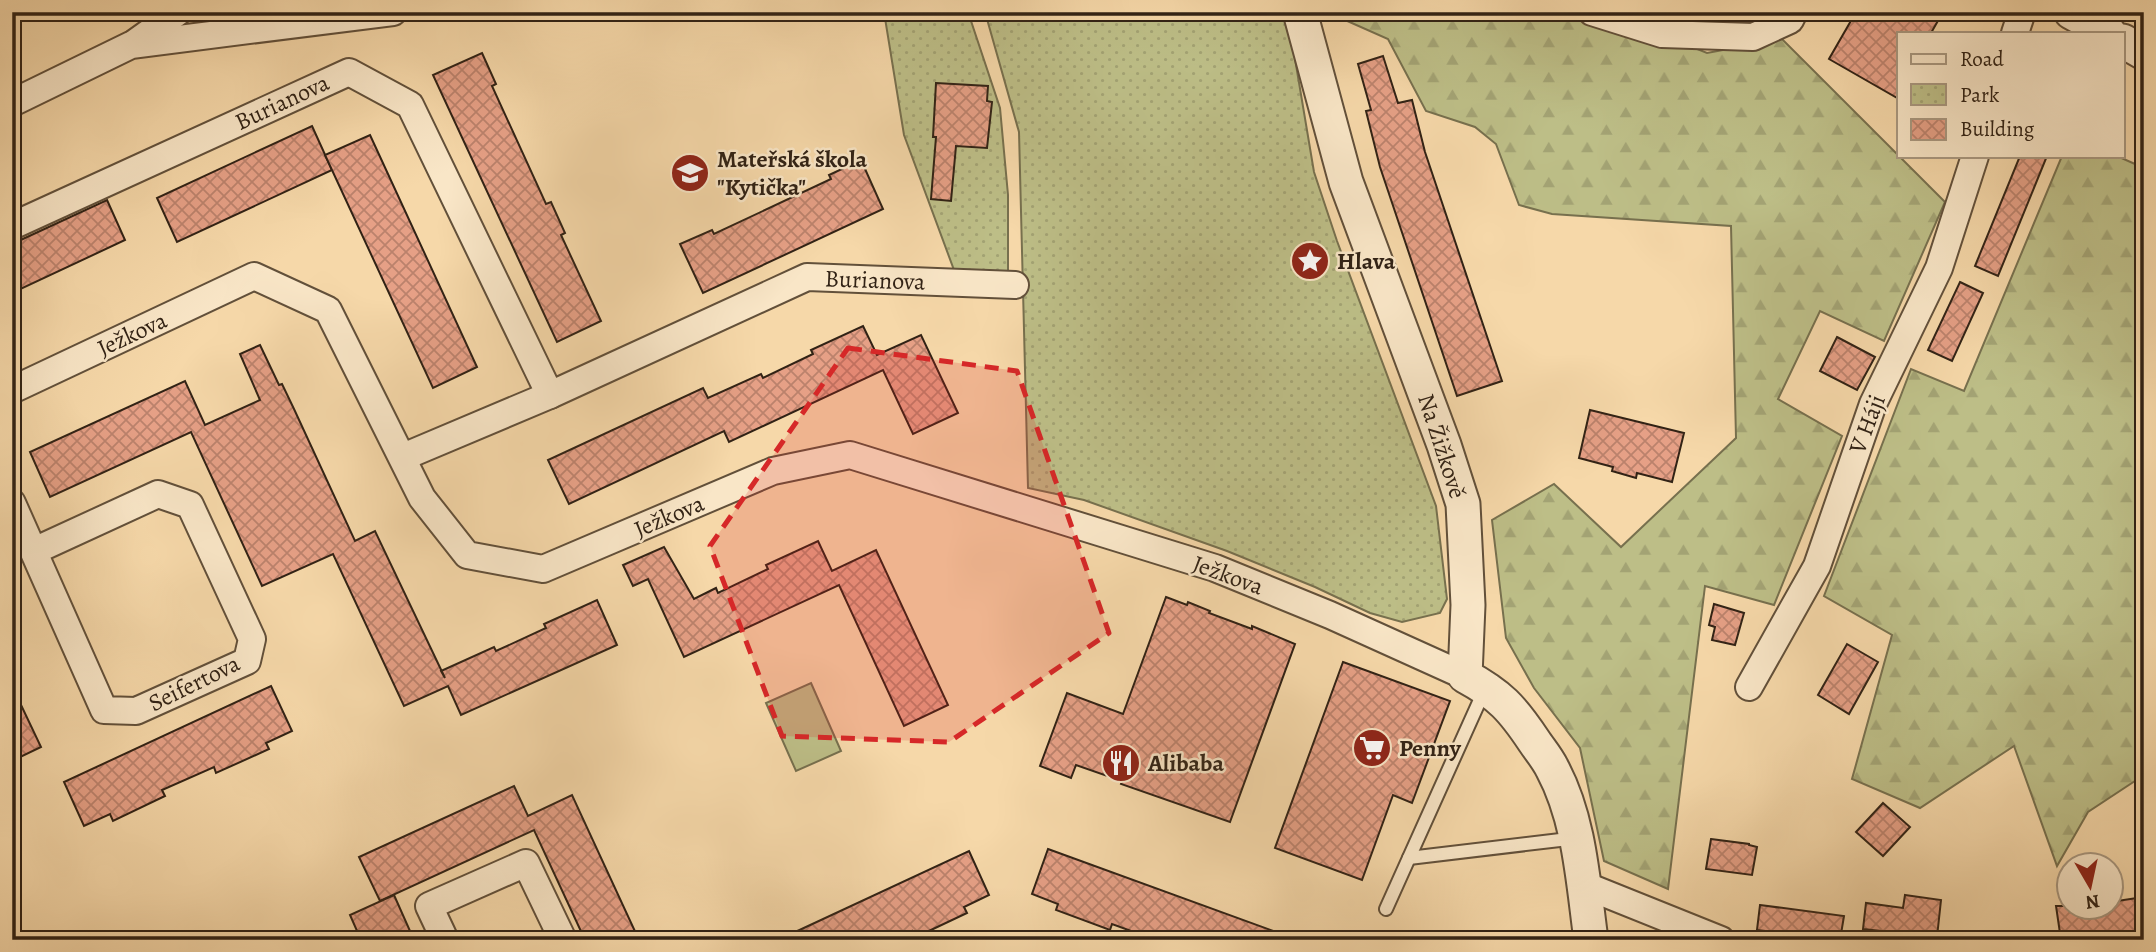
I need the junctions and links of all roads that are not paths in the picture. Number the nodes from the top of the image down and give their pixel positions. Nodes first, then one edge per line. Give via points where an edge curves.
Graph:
1 (393, 12) edge
2 (1300, 12) edge
3 (1592, 12) edge
4 (1794, 12) edge
5 (2022, 12) edge
6 (2071, 12) edge
7 (175, 13) edge
8 (2015, 32) edge
9 (2107, 32) edge
10 (2124, 42) edge
11 (131, 45) junction
12 (2144, 53) edge
13 (12, 103) edge
14 (1974, 158) edge
15 (12, 226) edge
16 (1015, 285) dead end
17 (12, 390) edge
18 (550, 395) junction
19 (403, 457) junction
20 (12, 503) edge
21 (34, 551) junction
22 (1475, 682) junction
23 (1749, 687) dead end
24 (1577, 838) junction
25 (1409, 858) junction
26 (1584, 885) junction
27 (1386, 909) dead end
28 (444, 940) edge
29 (563, 940) edge
30 (1591, 940) edge
31 (1721, 940) edge

1 - 11 street
2 - 22 street, Na Žižkově via 1346,182 1451,441 1463,504
3 - 4 street via 1662,34 1753,37 1790,20
5 - 8 street
6 - 9 street
7 - 11 street
10 - 12 street
11 - 13 street
14 - 23 street, V Háji via 1939,268 1873,404 1817,566
15 - 18 street, Burianova via 349,72 410,105
16 - 18 street, Burianova via 807,277
17 - 19 street, Ježkova via 254,276 328,310
18 - 19 street, Burianova
19 - 22 street, Ježkova via 422,498 467,555 543,569 773,471 850,455 1215,568
20 - 21 street, Seifertova
21 - 21 street, Seifertova via 104,710 136,711 247,661 252,639 190,505 158,494
22 - 24 street via 1514,710 1552,768
22 - 25 lane
24 - 25 lane
24 - 26 street
25 - 27 lane
26 - 30 street
26 - 31 street
28 - 29 street via 429,906 526,863

